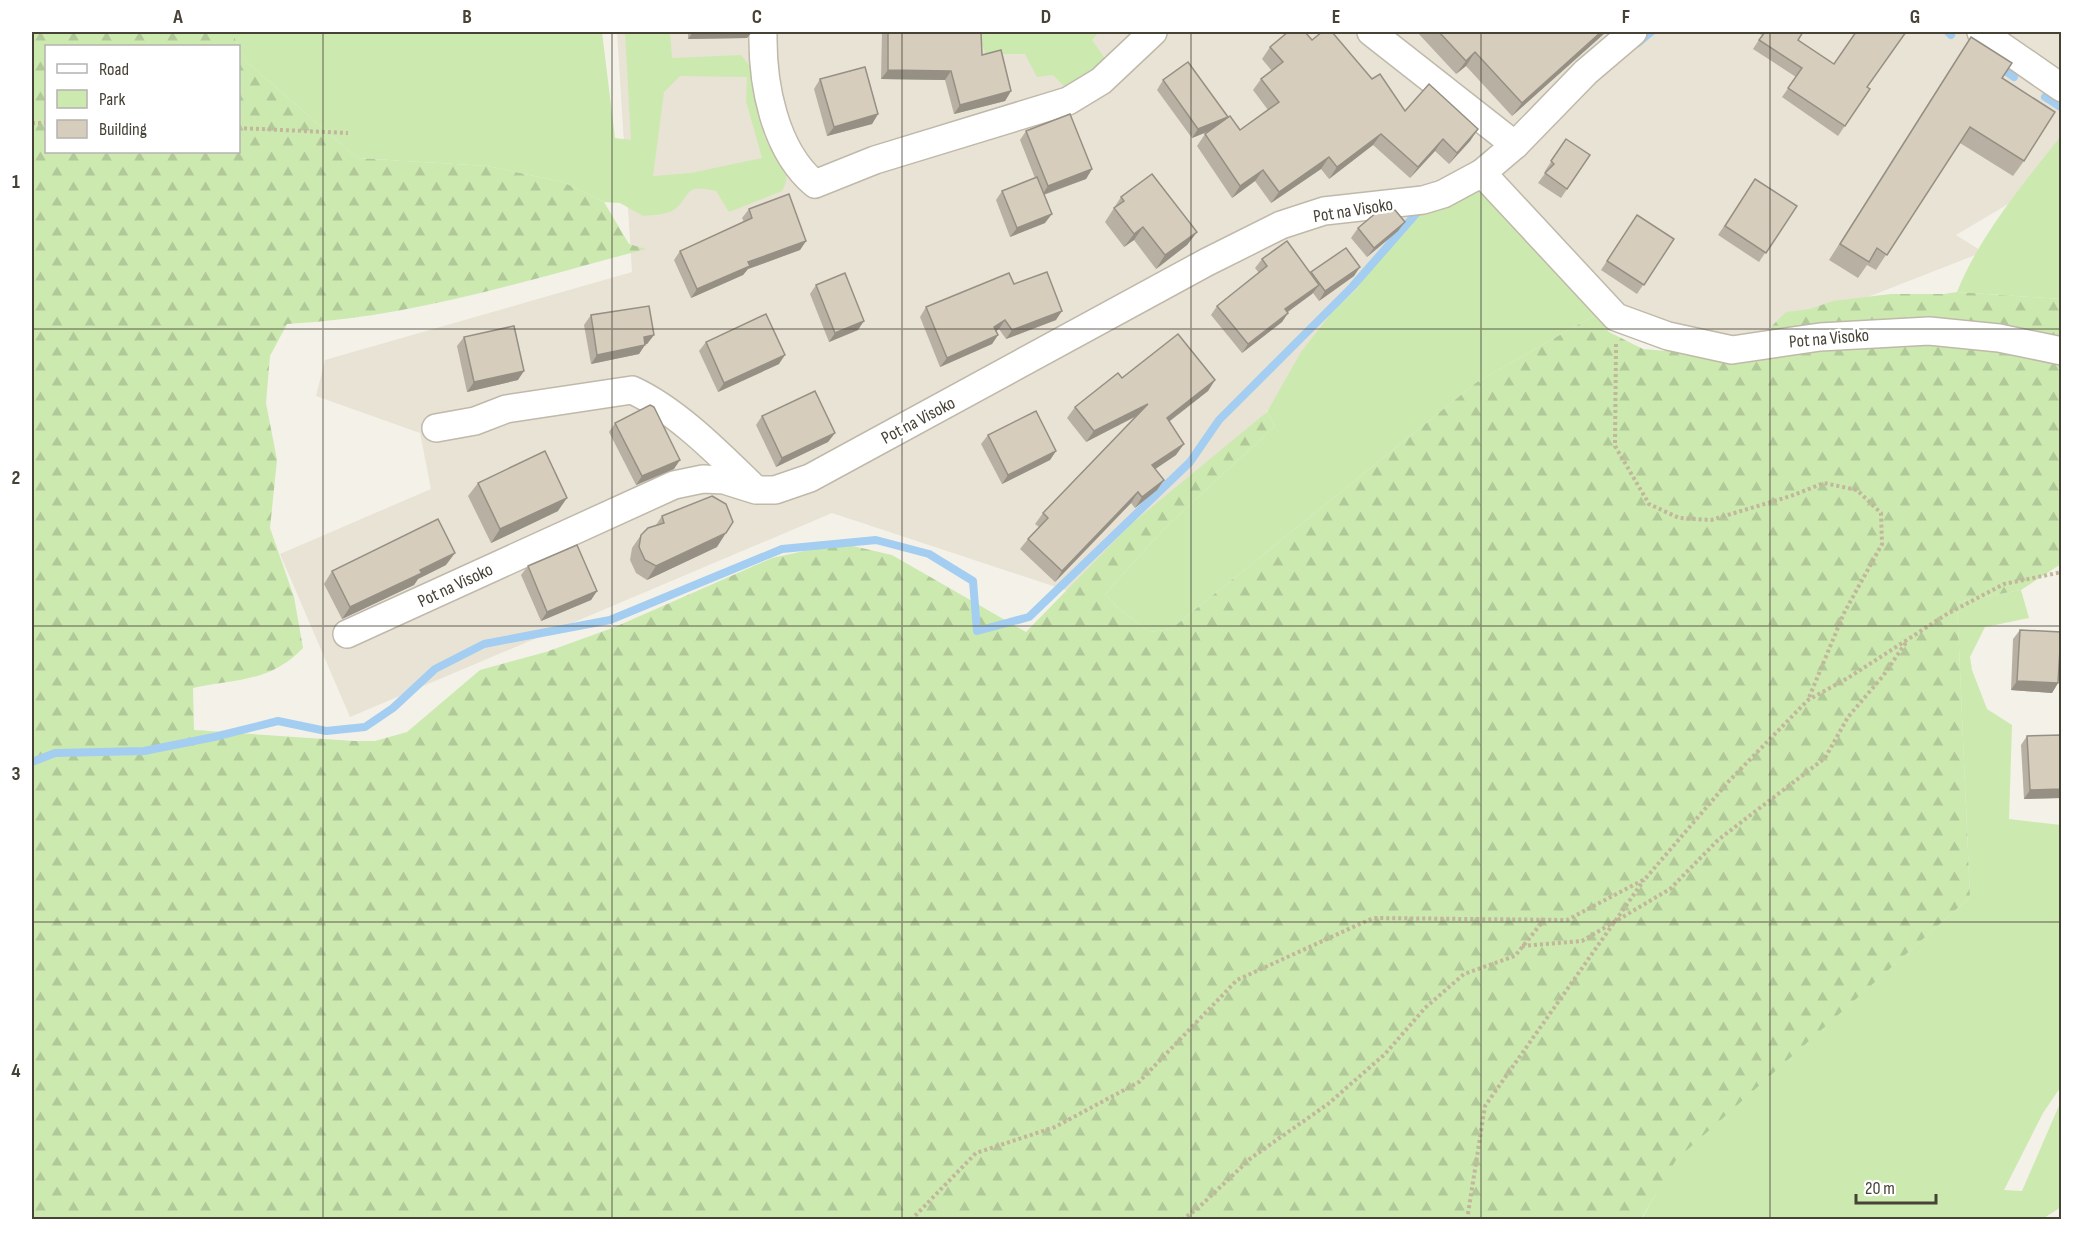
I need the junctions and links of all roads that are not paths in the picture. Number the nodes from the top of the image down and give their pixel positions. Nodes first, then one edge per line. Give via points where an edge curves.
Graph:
1 (763, 32) edge
2 (1153, 32) edge
3 (1371, 32) edge
4 (1633, 32) edge
5 (1981, 32) edge
6 (2061, 88) edge
7 (1515, 145) junction
8 (1482, 173) junction
9 (2061, 351) edge
10 (436, 428) dead end
11 (756, 490) junction
12 (347, 634) dead end

1 - 2 street via 762,58 778,130 799,171 815,184 875,160 1068,101 1101,81
3 - 7 street
4 - 7 street, Pot na Visoko via 1586,72
5 - 6 street
7 - 8 street, Pot na Visoko
8 - 9 street, Pot na Visoko via 1616,316 1668,336 1732,350 1820,337 1929,331 1999,338
8 - 11 street, Pot na Visoko via 1443,194 1422,200 1324,212 1281,225 810,478 776,490
10 - 11 street via 475,421 506,409 632,390 650,398 724,458
11 - 12 street, Pot na Visoko via 724,480 703,479 674,485

